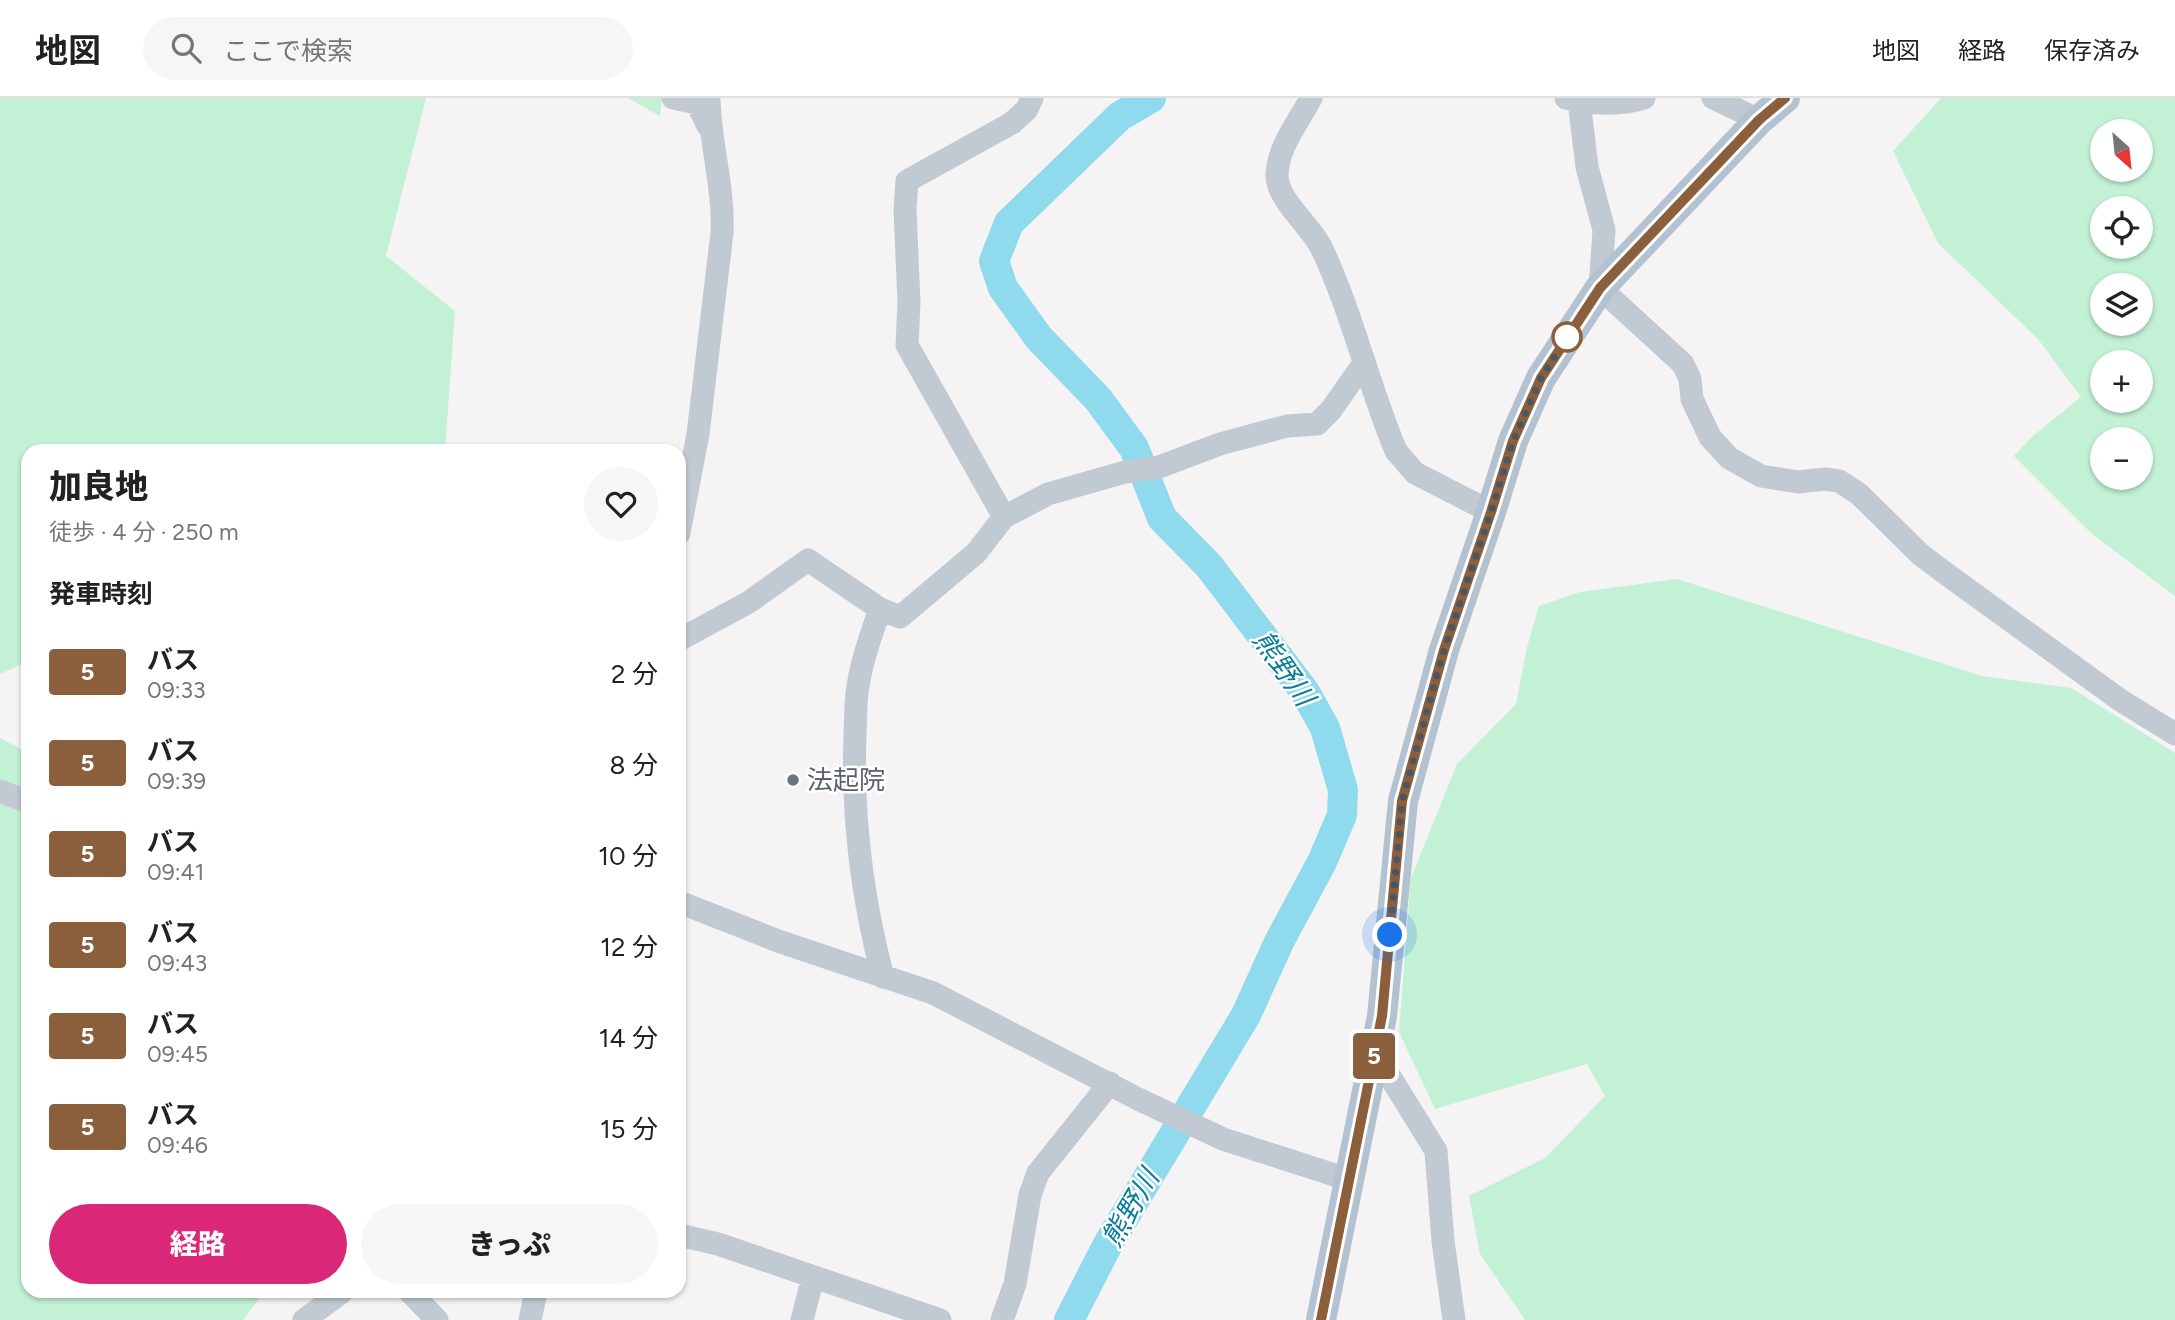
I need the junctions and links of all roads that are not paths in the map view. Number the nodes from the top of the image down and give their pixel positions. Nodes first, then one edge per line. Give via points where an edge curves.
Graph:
1 (673, 98) edge
2 (709, 98) edge
3 (1032, 98) edge
4 (1311, 98) edge
5 (1644, 98) edge
6 (1713, 98) edge
7 (1785, 98) edge
8 (1572, 100) edge
9 (1759, 120) junction
10 (709, 128) junction
11 (1600, 288) junction
12 (1364, 363) junction
13 (686, 497) edge
14 (1491, 512) junction
15 (1004, 517) junction
16 (880, 609) junction
17 (686, 636) edge
18 (2175, 734) edge
19 (0, 791) edge
20 (21, 799) edge
21 (686, 905) edge
22 (883, 977) junction
23 (1373, 1059) junction
24 (1110, 1083) junction
25 (1350, 1180) junction
26 (686, 1237) edge
27 (813, 1277) junction
28 (334, 1298) edge
29 (416, 1298) edge
30 (535, 1298) edge
31 (304, 1320) edge
32 (437, 1320) edge
33 (530, 1320) edge
34 (802, 1320) edge
35 (940, 1320) edge
36 (1002, 1320) edge
37 (1321, 1320) edge
38 (1454, 1320) edge

1 - 10 street via 696,103
2 - 10 street
3 - 15 street via 1012,123 907,181 905,209 907,345
4 - 12 street via 1281,150 1277,177 1290,207 1317,239 1333,271
5 - 8 street via 1630,103
6 - 9 street
7 - 9 main road
8 - 11 street via 1604,230
9 - 11 main road
10 - 13 street via 723,204 722,233
11 - 14 main road via 1541,378 1513,441
11 - 18 street via 1683,364 1692,399 1710,437 1729,458 1761,476 1798,482 1839,481 1859,494 1921,555 2120,700
12 - 14 street via 1396,452 1415,473
12 - 15 street via 1317,424 1287,426 1159,467 1048,494
14 - 23 main road via 1444,650 1402,801 1382,1016
15 - 16 street via 976,553 900,617
16 - 17 street via 808,560 750,602
16 - 22 street via 857,688 853,774 869,925
19 - 20 street
21 - 22 street
22 - 24 street via 933,993
23 - 25 main road
23 - 38 street via 1384,1067 1436,1151
24 - 25 street via 1223,1139
24 - 36 street via 1038,1173 1015,1284
25 - 37 main road
26 - 27 street
27 - 34 street
27 - 35 street
28 - 31 street
29 - 32 street
30 - 33 street

